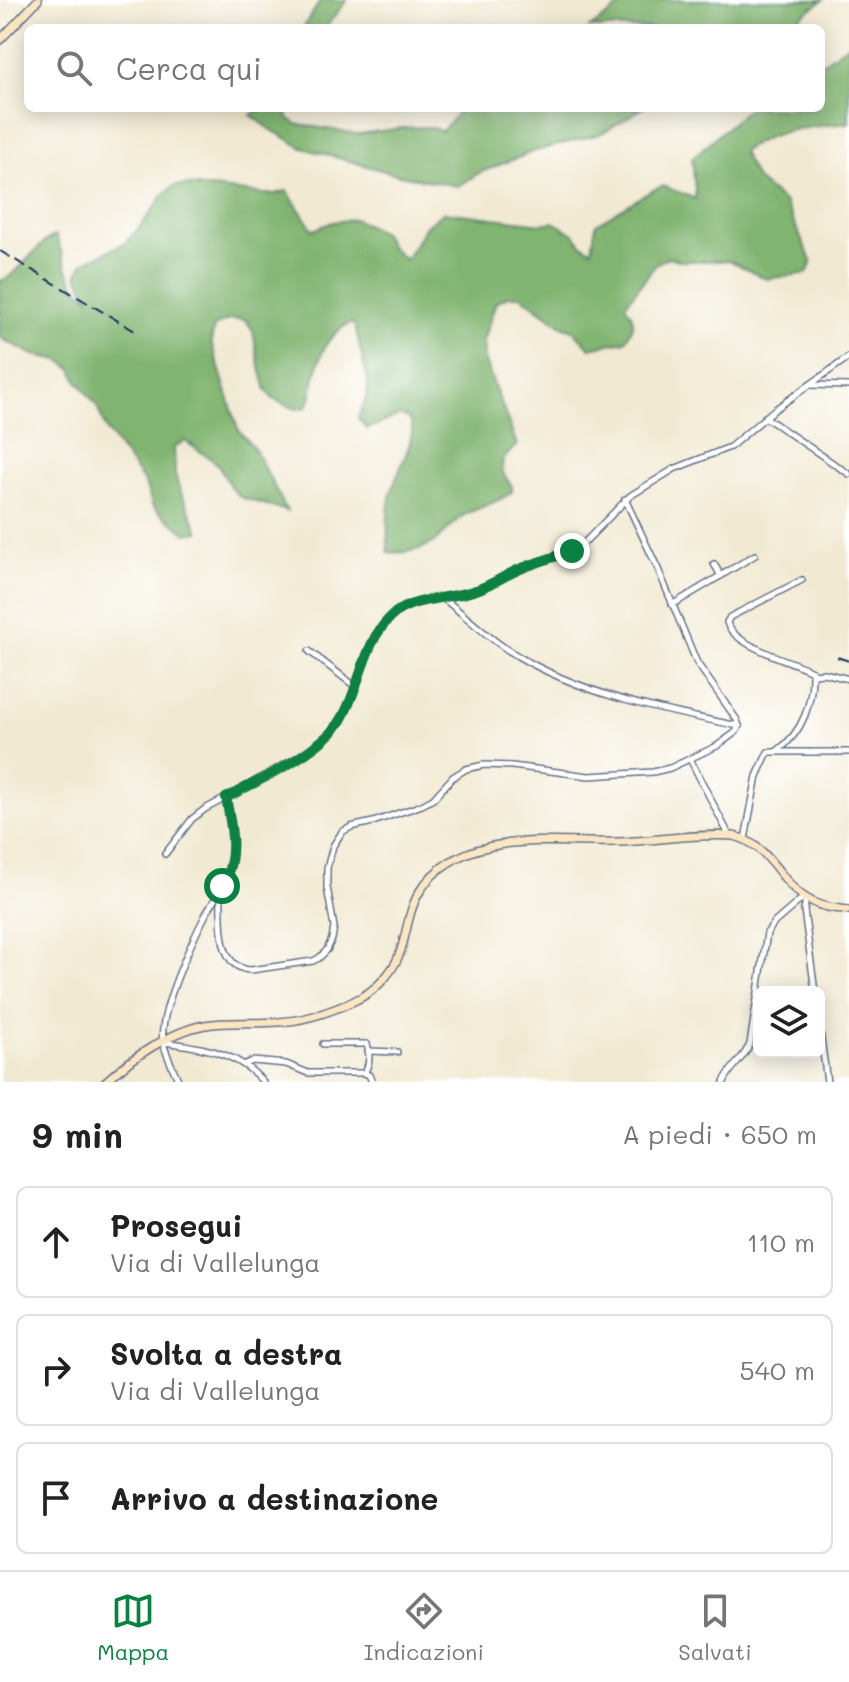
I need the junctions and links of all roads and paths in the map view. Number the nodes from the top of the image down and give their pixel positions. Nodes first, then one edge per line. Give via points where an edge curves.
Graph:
1 (38, 0) edge
2 (0, 40) edge
3 (849, 357) edge
4 (810, 385) junction
5 (849, 386) edge
6 (765, 417) junction
7 (849, 474) edge
8 (625, 499) junction
9 (755, 555) dead end
10 (714, 564) dead end
11 (721, 576) junction
12 (802, 580) dead end
13 (443, 598) junction
14 (672, 605) junction
15 (309, 651) dead end
16 (812, 674) junction
17 (849, 679) edge
18 (356, 687) junction
19 (739, 726) junction
20 (777, 751) junction
21 (849, 752) edge
22 (690, 759) junction
23 (226, 798) junction
24 (729, 835) junction
25 (745, 839) junction
26 (165, 854) dead end
27 (221, 889) junction
28 (805, 898) junction
29 (849, 910) edge
30 (814, 986) edge
31 (163, 1042) junction
32 (323, 1044) dead end
33 (368, 1051) junction
34 (397, 1052) dead end
35 (824, 1058) edge
36 (245, 1064) junction
37 (364, 1073) junction
38 (105, 1082) edge
39 (179, 1082) edge
40 (263, 1082) edge
41 (372, 1082) edge
42 (724, 1082) edge
43 (827, 1082) edge

1 - 2 main road
3 - 4 street
4 - 5 street
4 - 6 street
6 - 7 street
6 - 8 street via 730,447 674,469
8 - 13 street via 581,546 481,588
8 - 14 street
9 - 11 street
10 - 11 street
11 - 14 street
12 - 16 street via 730,617 727,624 755,647
13 - 18 street via 405,607 387,622 370,646
13 - 19 street via 507,650 539,668 647,707
14 - 19 street via 699,667
15 - 18 street
16 - 17 street
16 - 20 street via 802,723
18 - 23 street via 341,721 325,739
19 - 22 street via 717,746
20 - 21 street
20 - 25 street via 766,754 758,774
22 - 24 street
22 - 27 street via 648,773 589,776 512,766 470,767 422,805 348,828 335,841 327,868 333,936 326,952 313,961 251,970 234,965 225,950
23 - 26 street via 192,819
23 - 27 street via 233,855
24 - 25 main road
24 - 31 main road via 527,842 463,854 423,887 399,957 366,995 303,1019 208,1025
25 - 28 main road
27 - 31 street via 188,953
28 - 29 main road
28 - 30 street
28 - 42 street via 767,933 749,1046
31 - 36 street via 206,1049
31 - 38 main road
31 - 39 street
32 - 33 street via 365,1044
33 - 34 street
33 - 37 street
35 - 43 street
36 - 37 street via 286,1064 308,1073
36 - 40 street
37 - 41 street

